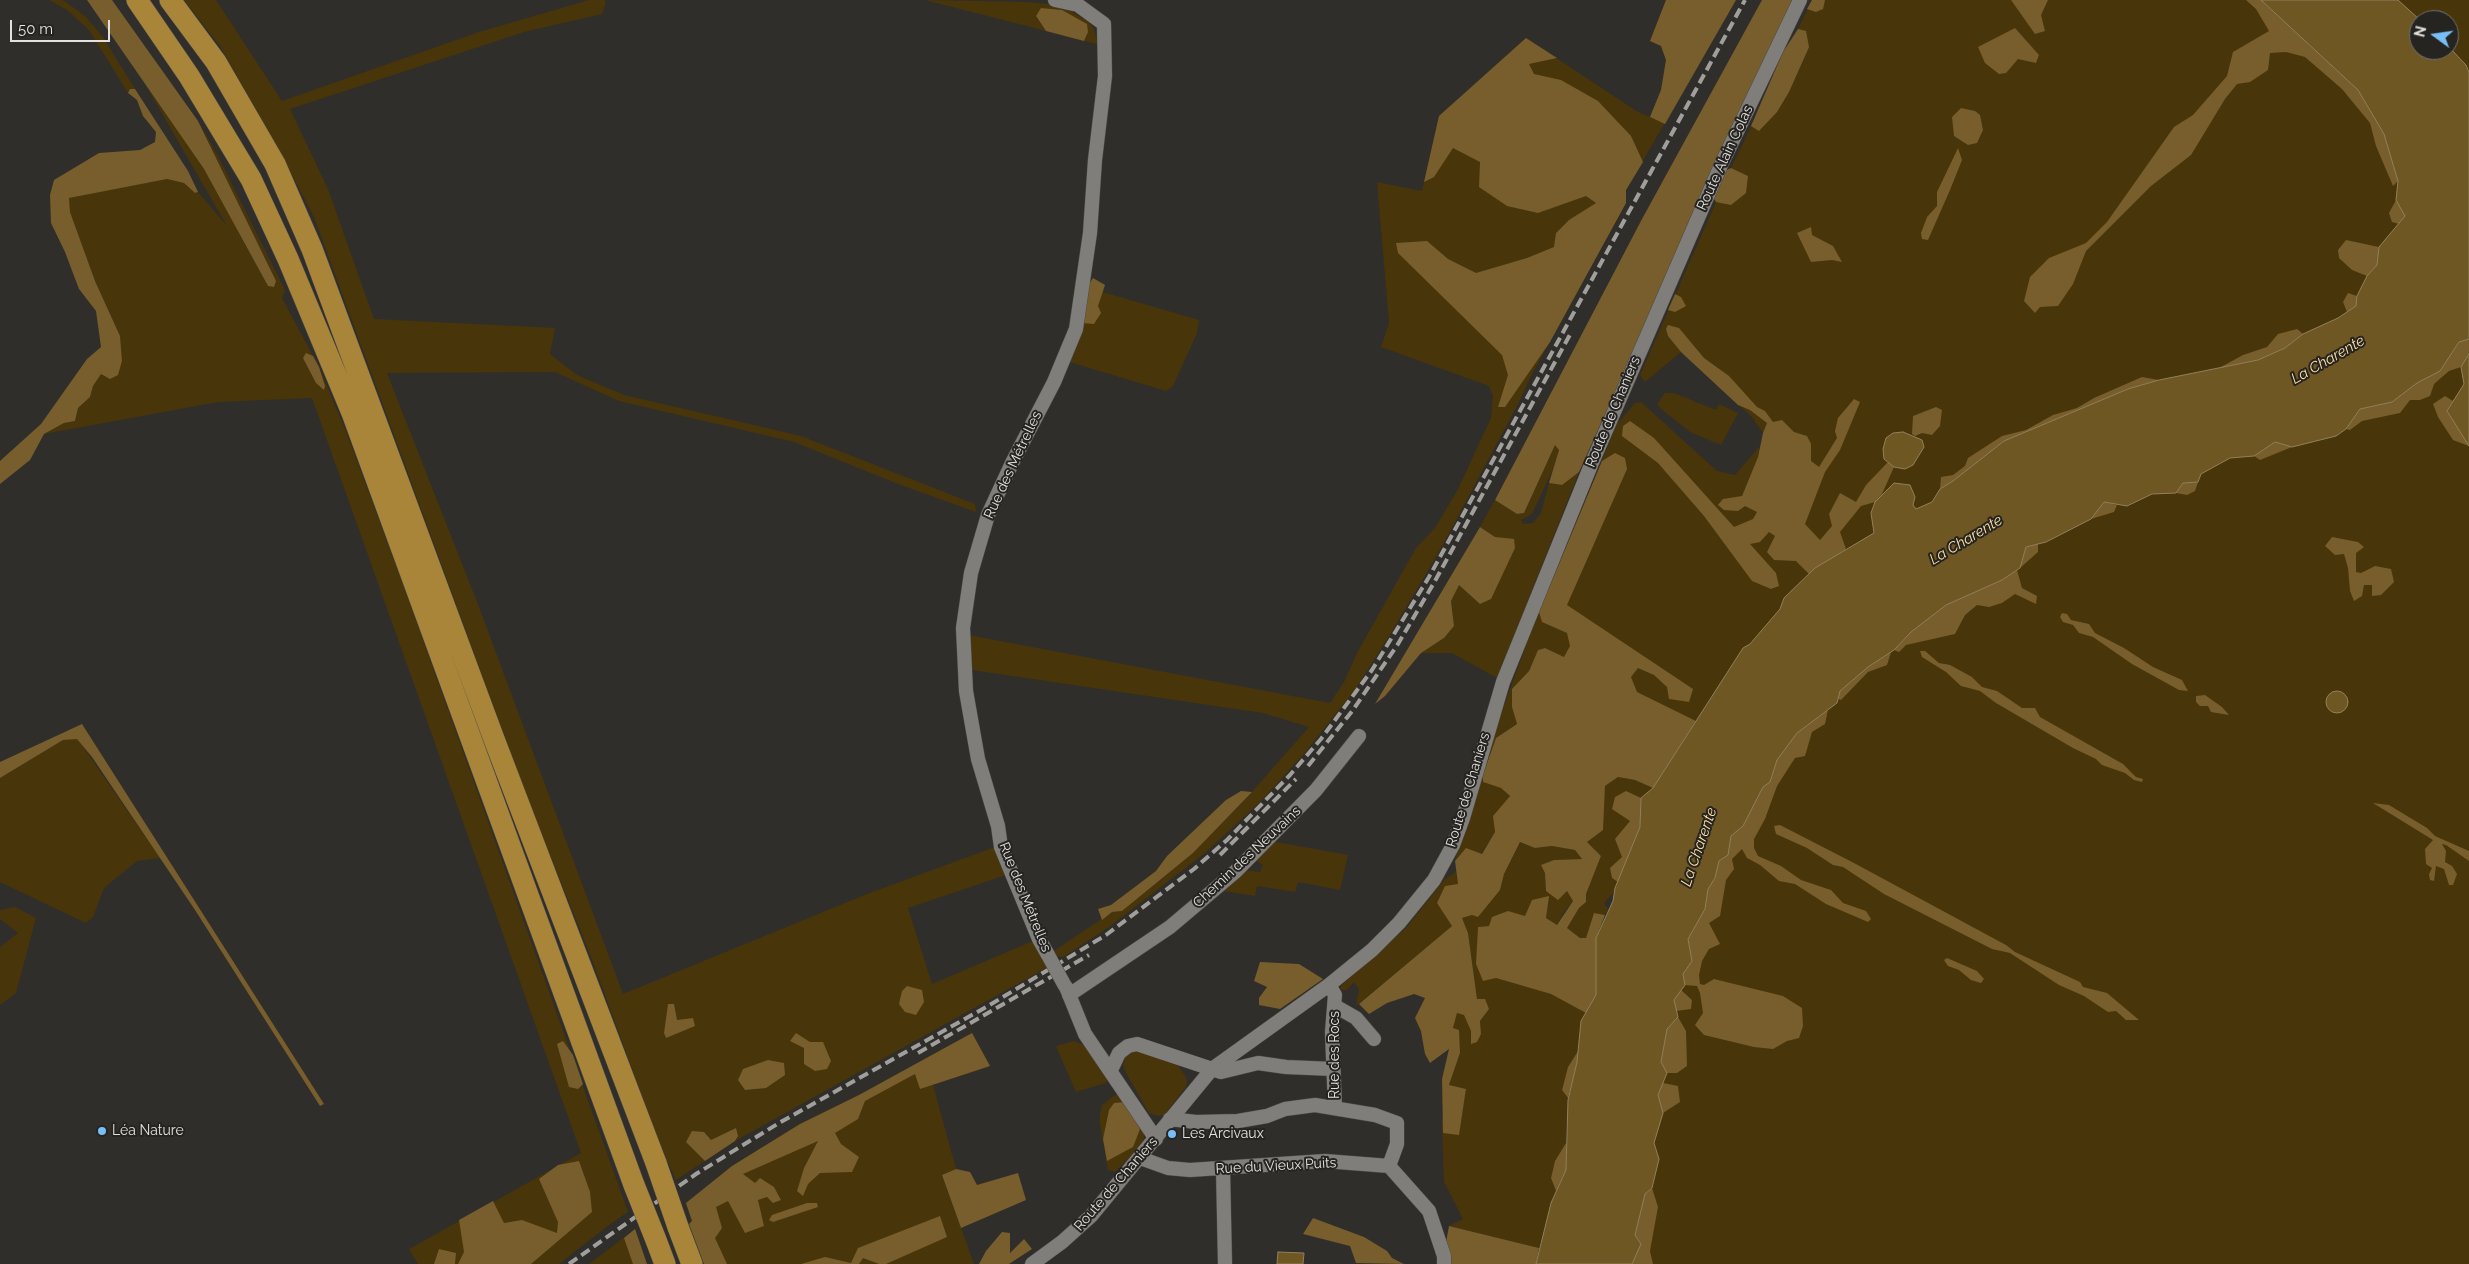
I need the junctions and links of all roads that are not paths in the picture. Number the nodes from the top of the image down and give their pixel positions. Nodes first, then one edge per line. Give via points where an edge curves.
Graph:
1 (137, 0) edge
2 (170, 0) edge
3 (1055, 0) edge
4 (1800, 0) edge
5 (1653, 318) joint
6 (1359, 736) dead end
7 (1329, 985) junction
8 (1067, 991) junction
9 (1334, 1006) junction
10 (1374, 1039) dead end
11 (1212, 1069) junction
12 (1333, 1069) junction
13 (1110, 1070) junction
14 (1335, 1108) junction
15 (1170, 1119) junction
16 (1156, 1139) junction
17 (1140, 1158) junction
18 (1389, 1166) junction
19 (1224, 1168) junction
20 (665, 1264) edge
21 (692, 1264) edge
22 (1032, 1264) edge
23 (1225, 1264) edge
24 (1444, 1264) edge

1 - 20 highway, bridge via 189,76 251,179 296,277 356,423
2 - 21 highway, bridge via 216,62 275,164 312,249
3 - 8 street, Rue des Métrelles, bridge via 1078,5 1104,24 1105,76 1090,233 1076,329 1054,382 988,515 971,573 963,628 966,691 978,759 1001,847 1039,939
4 - 5 street, Route Alain Colas
5 - 7 street, Route de Chaniers via 1515,650 1492,713 1462,818 1444,863 1418,902 1399,923
6 - 8 street, Chemin des Neuvains via 1316,790 1235,872 1170,927
7 - 9 street, Rue des Rocs via 1336,995
7 - 11 street, Route de Chaniers
8 - 13 street, Rue des Métrelles via 1085,1034
9 - 10 street via 1356,1018
9 - 12 street, Rue des Rocs
11 - 12 street via 1221,1072 1258,1063 1286,1068
11 - 13 street via 1136,1044 1119,1054
11 - 15 street, Route de Chaniers
12 - 14 street, Rue des Rocs
13 - 16 street, Rue des Métrelles
14 - 15 street via 1315,1105 1238,1121
14 - 18 street, Rue des Rocs via 1397,1123 1397,1144
15 - 16 street, Route de Chaniers
16 - 17 street, Route de Chaniers
17 - 19 street, Rue du Vieux Puits via 1168,1168
17 - 22 street, Route de Chaniers via 1075,1232
18 - 19 street, Rue du Vieux Puits via 1325,1161
18 - 24 street via 1429,1211
19 - 23 street

